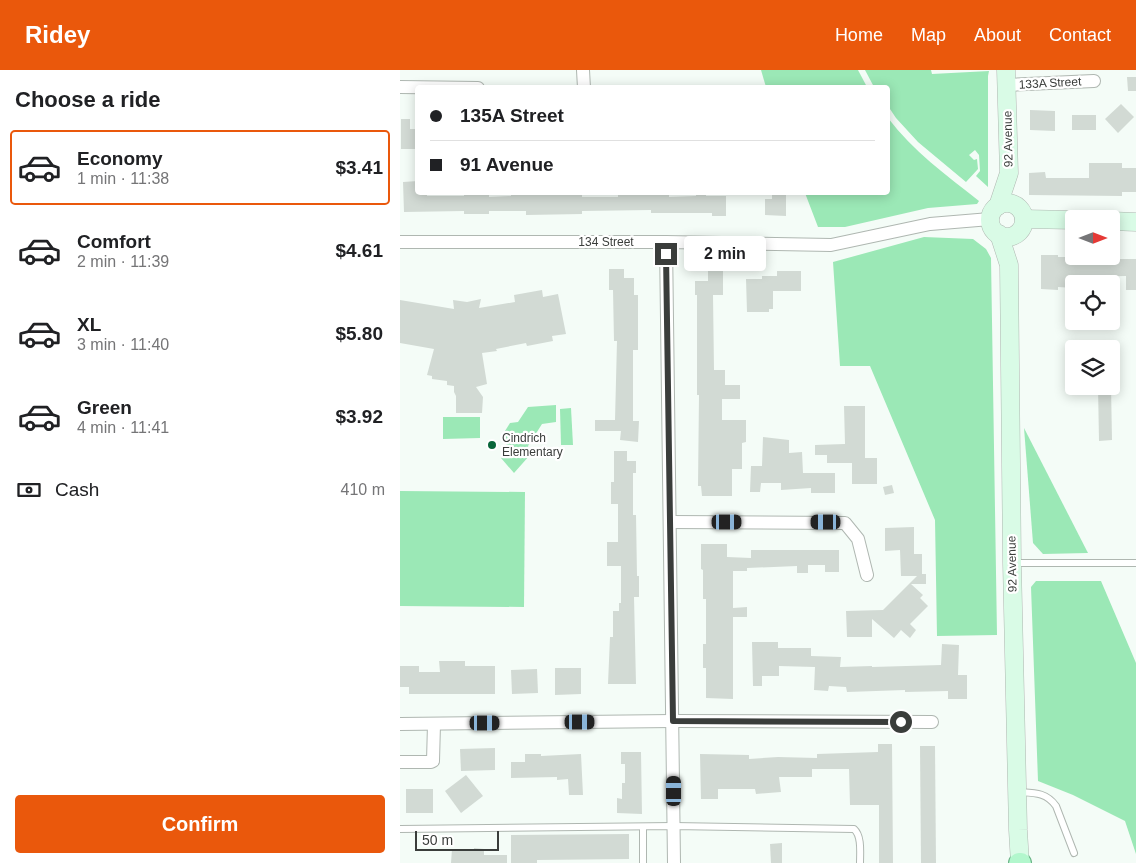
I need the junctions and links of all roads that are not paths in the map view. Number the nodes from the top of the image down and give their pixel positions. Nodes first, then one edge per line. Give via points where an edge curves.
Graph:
1 (584, 70) edge
2 (1006, 78) edge
3 (1094, 81) dead end
4 (584, 85) edge
5 (400, 87) edge
6 (415, 87) edge
7 (1009, 173) junction
8 (996, 220) junction
9 (1019, 220) junction
10 (1065, 220) edge
11 (1120, 221) edge
12 (1136, 222) edge
13 (400, 242) edge
14 (666, 242) junction
15 (1009, 265) junction
16 (670, 522) junction
17 (1012, 563) junction
18 (1136, 563) edge
19 (867, 575) dead end
20 (673, 721) junction
21 (932, 722) dead end
22 (400, 724) edge
23 (434, 724) junction
24 (400, 762) edge
25 (1017, 792) junction
26 (674, 826) junction
27 (643, 827) junction
28 (400, 830) edge
29 (1074, 853) dead end
30 (643, 863) edge
31 (674, 863) edge
32 (860, 863) edge
33 (1020, 863) edge

1 - 4 street
2 - 3 street, 133A Street
2 - 7 main road, 92 Avenue
5 - 6 street
7 - 8 main road, 92 Avenue
7 - 9 main road
8 - 9 main road via 1007,203
8 - 9 main road via 1007,237
8 - 14 street, 134 Street via 930,224 831,245
8 - 15 main road
9 - 10 main road
9 - 15 main road
11 - 12 main road
13 - 14 street, 134 Street
14 - 16 street
15 - 17 main road, 92 Avenue
16 - 19 street via 846,523 858,539
16 - 20 street
17 - 18 lane
17 - 25 main road, 92 Avenue
20 - 21 street
20 - 23 street
20 - 26 street
22 - 23 street
23 - 24 street via 433,761
25 - 29 lane via 1043,794 1051,800
25 - 33 main road, 92 Avenue
26 - 27 lane
26 - 31 street
26 - 32 lane via 854,829 860,842
27 - 28 lane
27 - 30 lane

